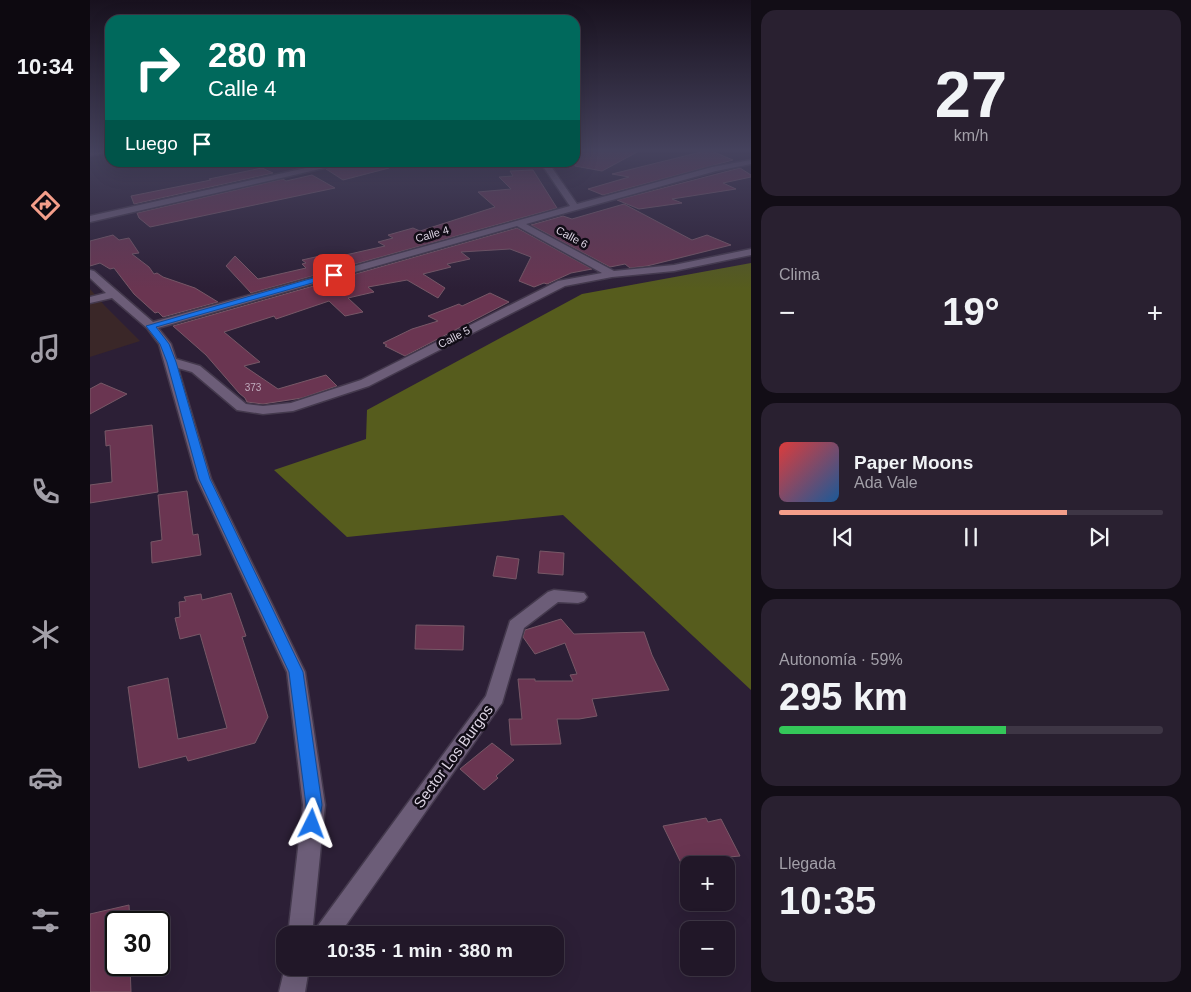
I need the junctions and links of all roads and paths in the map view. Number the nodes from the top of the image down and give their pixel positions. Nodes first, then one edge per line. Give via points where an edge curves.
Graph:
1 (192, 196) edge
2 (568, 196) edge
3 (614, 196) edge
4 (575, 207) junction
5 (90, 219) edge
6 (518, 223) junction
7 (751, 252) edge
8 (90, 273) edge
9 (612, 274) junction
10 (110, 290) junction
11 (90, 291) edge
12 (90, 300) edge
13 (151, 326) junction
14 (171, 362) junction
15 (578, 597) dead end
16 (301, 926) edge
17 (331, 926) edge

1 - 5 street
2 - 4 street
3 - 4 street, Calle 4
4 - 6 street, Calle 4
6 - 9 street, Calle 6
6 - 13 street, Calle 4
7 - 9 street, Calle 5 via 674,268
8 - 10 street
9 - 14 street, Calle 5 via 562,283 365,383 293,407 263,410 242,407 196,369
10 - 11 street
10 - 12 street
10 - 13 street
13 - 14 street via 165,344
14 - 16 street via 204,479 296,672 314,805
15 - 17 street, Sector Los Burgos via 554,596 516,625 495,698

